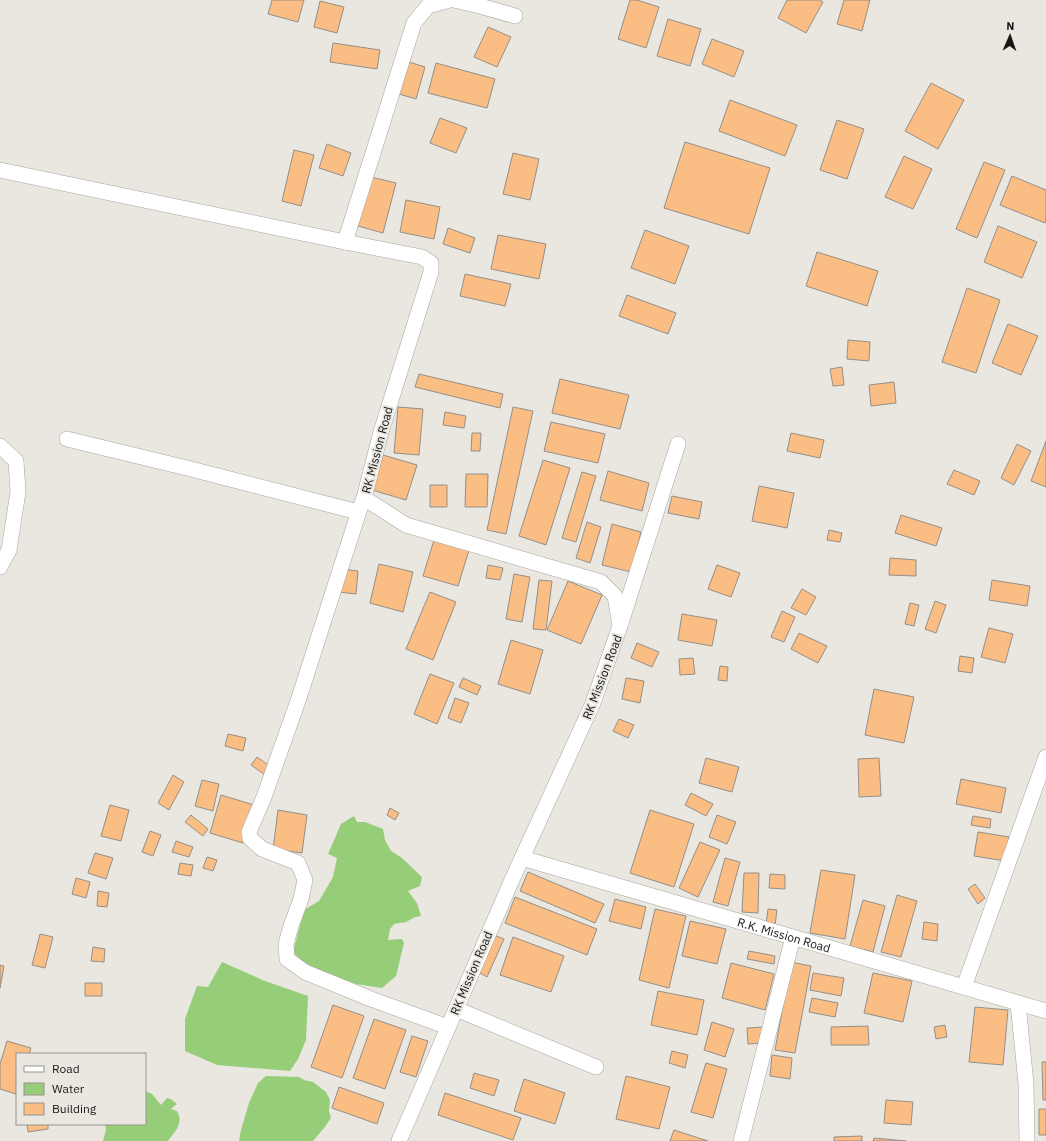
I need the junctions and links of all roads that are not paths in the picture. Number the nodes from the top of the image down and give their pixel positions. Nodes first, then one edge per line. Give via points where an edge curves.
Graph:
1 (450, 0) edge
2 (454, 0) edge
3 (515, 16) dead end
4 (0, 170) edge
5 (345, 242) junction
6 (67, 439) dead end
7 (678, 444) dead end
8 (0, 446) edge
9 (364, 498) junction
10 (358, 512) junction
11 (0, 567) edge
12 (620, 626) junction
13 (1046, 757) edge
14 (522, 858) junction
15 (793, 937) junction
16 (964, 987) junction
17 (1018, 1003) junction
18 (456, 1009) junction
19 (1046, 1011) edge
20 (448, 1027) junction
21 (596, 1067) dead end
22 (399, 1141) edge
23 (741, 1141) edge
24 (1027, 1141) edge

1 - 5 street via 428,6 414,23
2 - 3 street
4 - 5 street
5 - 9 street, RK Mission Road via 422,257 430,263 431,272 381,432
6 - 10 street
7 - 12 street
8 - 11 street via 16,461 18,492 9,550
9 - 10 street
9 - 12 street, RK Mission Road via 406,525 601,582 615,596
10 - 20 street via 299,698 249,832 250,838 262,849 298,863 305,880 286,944 287,959 305,972
12 - 14 street, RK Mission Road via 593,703
13 - 16 street
14 - 15 street, R.K. Mission Road
14 - 18 street, RK Mission Road
15 - 16 street, R.K. Mission Road
15 - 23 street
16 - 17 street, R.K. Mission Road
17 - 19 street, R.K. Mission Road
17 - 24 street via 1026,1084
18 - 20 street, RK Mission Road
18 - 21 street
20 - 22 street, RK Mission Road

